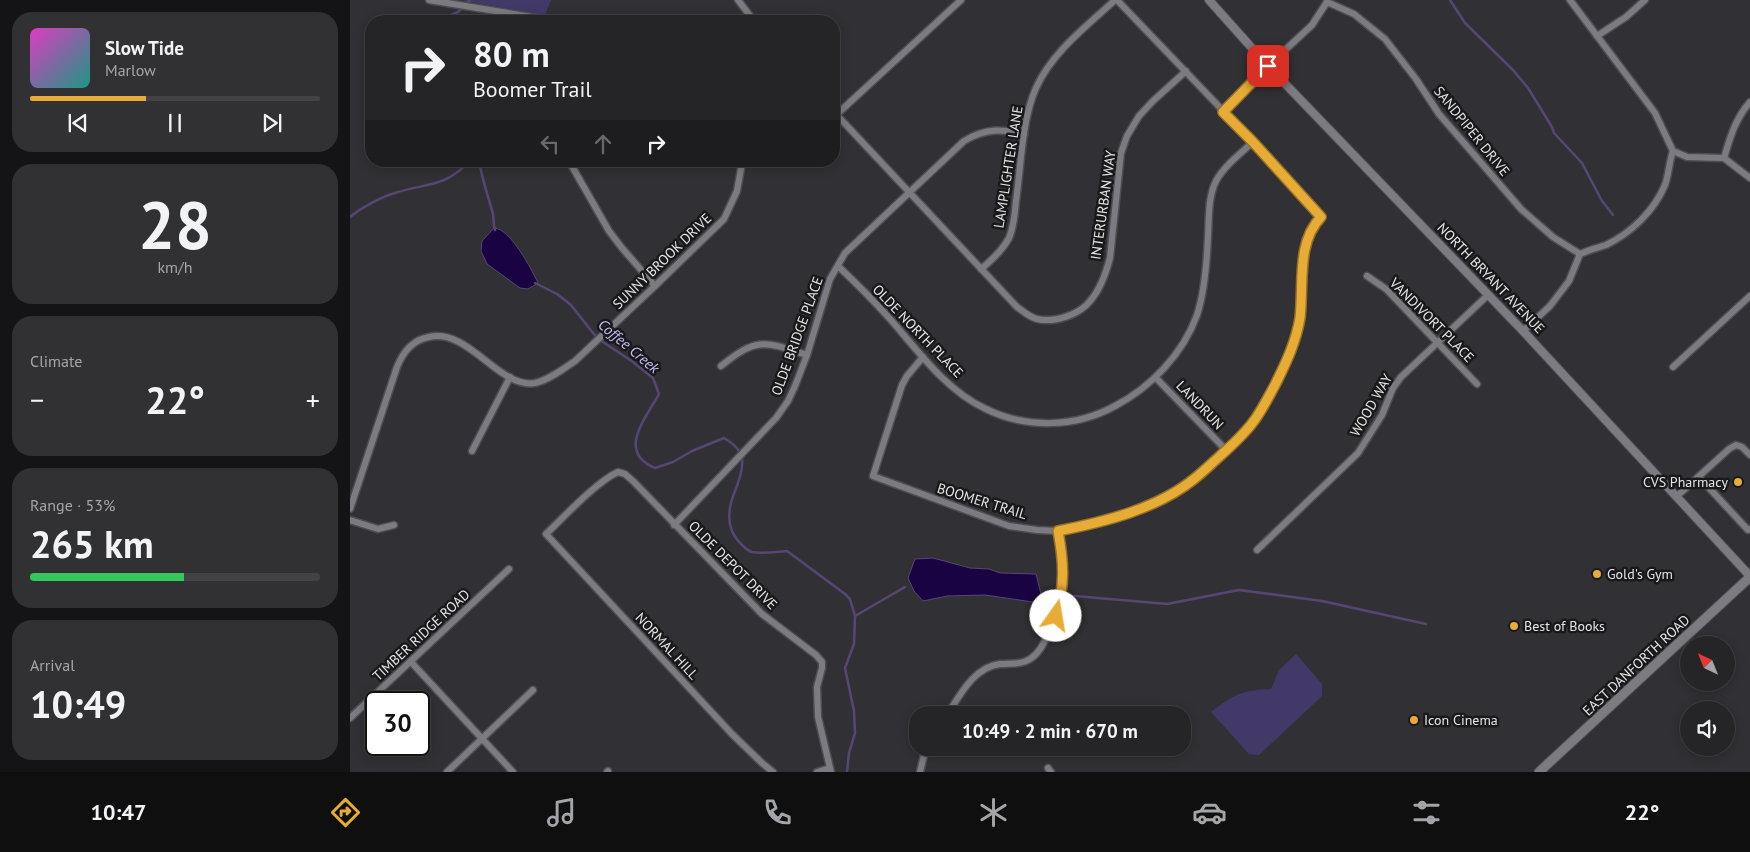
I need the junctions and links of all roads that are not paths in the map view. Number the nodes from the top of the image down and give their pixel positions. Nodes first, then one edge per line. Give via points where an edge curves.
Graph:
1 (429, 0) edge
2 (738, 0) edge
3 (961, 0) edge
4 (1116, 0) edge
5 (1209, 0) edge
6 (1570, 0) edge
7 (1645, 0) edge
8 (1327, 1) edge
9 (518, 15) edge
10 (749, 15) edge
11 (1598, 36) junction
12 (1268, 66) junction
13 (1186, 71) junction
14 (1750, 102) edge
15 (840, 109) edge
16 (1223, 112) junction
17 (840, 119) edge
18 (1024, 134) junction
19 (1253, 142) junction
20 (1673, 151) junction
21 (1724, 158) junction
22 (572, 167) edge
23 (739, 167) edge
24 (1750, 178) edge
25 (908, 193) junction
26 (1580, 254) junction
27 (838, 266) junction
28 (981, 269) junction
29 (1367, 276) dead end
30 (655, 286) junction
31 (1488, 295) junction
32 (1750, 296) edge
33 (1523, 331) junction
34 (1438, 342) junction
35 (807, 355) junction
36 (923, 357) junction
37 (721, 366) dead end
38 (1674, 367) dead end
39 (510, 377) junction
40 (1156, 378) junction
41 (1477, 384) dead end
42 (1226, 450) junction
43 (472, 451) dead end
44 (1750, 455) edge
45 (1698, 477) junction
46 (1676, 498) junction
47 (350, 509) edge
48 (350, 520) edge
49 (674, 524) junction
50 (394, 525) dead end
51 (1750, 529) edge
52 (1058, 531) junction
53 (546, 534) joint
54 (1256, 550) dead end
55 (509, 569) dead end
56 (1750, 577) edge
57 (411, 662) junction
58 (534, 690) dead end
59 (953, 706) edge
60 (350, 718) edge
61 (483, 739) junction
62 (924, 756) edge
63 (830, 770) edge
64 (447, 772) edge
65 (514, 772) edge
66 (773, 772) edge
67 (817, 772) edge
68 (920, 772) edge
69 (1540, 772) edge

1 - 9 street
2 - 10 street
3 - 15 street
4 - 13 street
4 - 18 street, LAMPLIGHTER LANE via 1052,61 1036,88
5 - 12 street, NORTH BRYANT AVENUE
6 - 11 street
7 - 11 street
8 - 12 street via 1312,25
8 - 26 street, SANDPIPER DRIVE via 1354,14 1385,39 1439,114 1521,208 1553,237
11 - 20 street via 1655,113
12 - 16 street
12 - 31 street, NORTH BRYANT AVENUE
13 - 16 street
13 - 28 street, INTERURBAN WAY via 1152,101 1127,136 1121,152 1110,258 1106,273 1090,302 1064,317 1037,319 1017,307
14 - 21 street via 1732,132
16 - 19 street
17 - 25 street, INTERURBAN WAY
18 - 25 street, OLDE BRIDGE PLACE via 1005,130 977,133 953,150
18 - 28 street, LAMPLIGHTER LANE via 1009,237 1001,250
19 - 40 street, OLDE NORTH PLACE via 1216,180 1210,200 1197,315 1188,334
19 - 42 street, BOOMER TRAIL via 1321,217 1313,226 1306,246 1300,318 1287,362 1257,417
20 - 21 street via 1687,157
20 - 26 street via 1665,184 1649,212 1622,235
21 - 24 street
22 - 30 street via 609,231
23 - 30 street, SUNNY BROOK DRIVE via 737,192 724,219
25 - 27 street, OLDE BRIDGE PLACE via 852,246
25 - 28 street, INTERURBAN WAY
26 - 33 street via 1569,281 1550,306
27 - 35 street, OLDE BRIDGE PLACE via 830,279
27 - 36 street, OLDE NORTH PLACE
29 - 34 street, VANDIVORT PLACE via 1386,289
30 - 39 street, SUNNY BROOK DRIVE via 563,370 534,383
31 - 33 street, NORTH BRYANT AVENUE
31 - 34 street, WOOD WAY
32 - 38 street
33 - 46 street, NORTH BRYANT AVENUE
34 - 41 street, VANDIVORT PLACE
34 - 54 street, WOOD WAY via 1393,388 1382,415 1358,453
35 - 37 street via 763,344 752,345
35 - 49 street, OLDE BRIDGE PLACE via 788,402 776,418
36 - 40 street, OLDE NORTH PLACE via 952,385 984,408 1032,422 1070,422 1087,418 1127,400
36 - 52 street, BOOMER TRAIL via 902,385 873,476 1009,526
39 - 43 street
39 - 47 street, SUNNY BROOK DRIVE via 470,348 448,337 426,337 410,346 396,367
40 - 42 street, LANDRUN
42 - 52 street, BOOMER TRAIL via 1194,480 1149,505
44 - 45 street via 1736,445
45 - 46 street
45 - 51 street
46 - 56 street, NORTH BRYANT AVENUE
48 - 50 street via 378,529
49 - 53 street, OLDE DEPOT DRIVE via 634,482 618,472 602,482
49 - 63 street, OLDE DEPOT DRIVE via 762,614 822,662 817,687 818,717
52 - 59 street via 1063,558 1060,599 1056,616 1039,651 1023,662 999,664 980,672
53 - 66 street, NORMAL HILL via 732,734
55 - 57 street, TIMBER RIDGE ROAD
56 - 69 main road, EAST DANFORTH ROAD
57 - 60 street, TIMBER RIDGE ROAD
57 - 61 street
58 - 61 street
61 - 64 street
61 - 65 street
62 - 68 street
63 - 67 street

